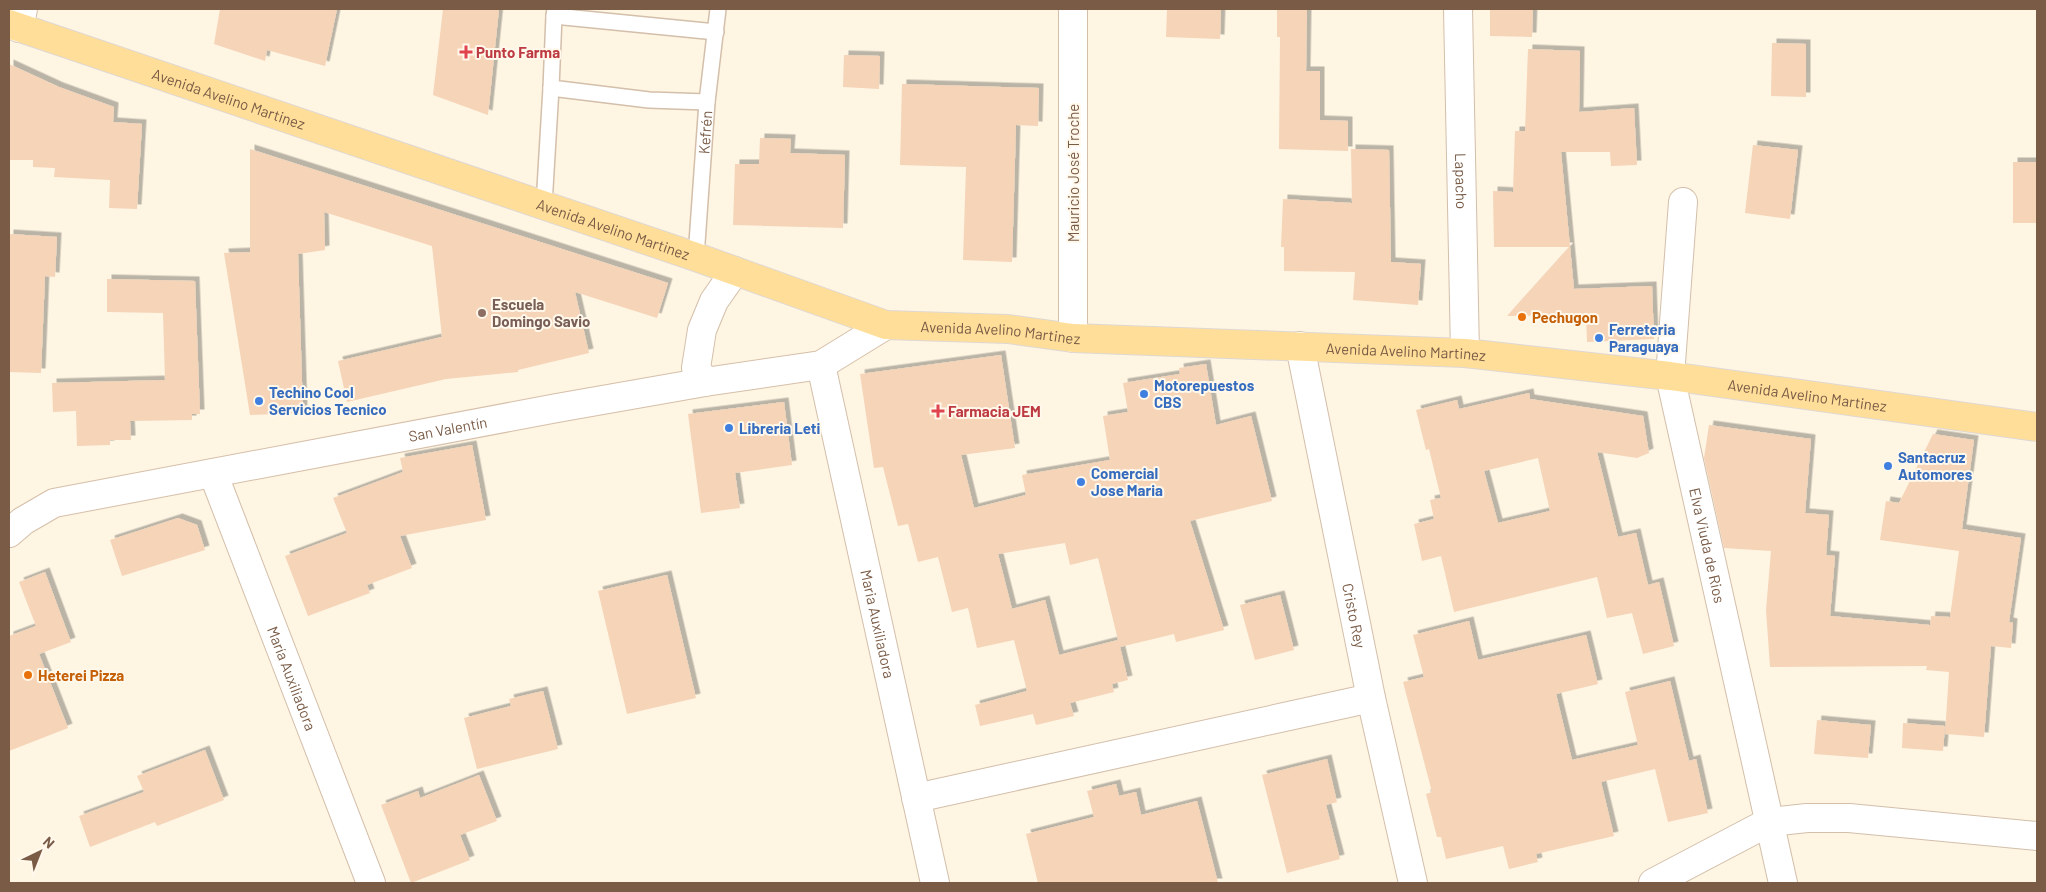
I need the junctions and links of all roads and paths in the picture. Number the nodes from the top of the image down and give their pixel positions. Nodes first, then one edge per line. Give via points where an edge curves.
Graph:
1 (718, 9) edge
2 (1073, 9) edge
3 (1458, 9) edge
4 (554, 13) edge
5 (17, 20) edge
6 (716, 32) junction
7 (551, 88) junction
8 (707, 102) junction
9 (1683, 202) dead end
10 (544, 205) junction
11 (696, 257) junction
12 (735, 272) junction
13 (886, 325) junction
14 (1073, 338) junction
15 (1300, 346) junction
16 (1465, 354) junction
17 (821, 365) junction
18 (1670, 376) junction
19 (705, 382) junction
20 (2037, 428) edge
21 (213, 473) junction
22 (9, 533) edge
23 (1371, 698) junction
24 (916, 798) junction
25 (1769, 822) junction
26 (2037, 836) edge
27 (371, 883) edge
28 (935, 883) edge
29 (1413, 883) edge
30 (1652, 883) edge
31 (1783, 883) edge

1 - 6 lane, Kefrén
2 - 14 street, Mauricio José Troche
3 - 16 street, Lapacho
4 - 6 lane
4 - 7 lane
5 - 10 main road, Avenida Avelino Martinez
6 - 8 lane, Kefrén
7 - 8 lane via 649,100
7 - 10 lane
8 - 11 lane, Kefrén
9 - 18 street, Elva Viuda de Rios
10 - 11 main road, Avenida Avelino Martinez
11 - 12 main road, Avenida Avelino Martinez
12 - 13 main road, Avenida Avelino Martinez
12 - 19 street via 714,301 702,330 696,368
13 - 14 main road, Avenida Avelino Martinez via 1008,329
13 - 17 street, San Valentín
14 - 15 main road, Avenida Avelino Martinez
15 - 16 main road, Avenida Avelino Martinez
15 - 23 street, Cristo Rey
16 - 18 main road, Avenida Avelino Martinez
17 - 19 street, San Valentín
17 - 24 street, Maria Auxiliadora
18 - 20 main road, Avenida Avelino Martinez
18 - 25 street, Elva Viuda de Rios
19 - 21 street, San Valentín
21 - 22 street, San Valentín via 54,503
21 - 27 street, María Auxiliadora
23 - 24 street
23 - 29 street, Cristo Rey
24 - 28 street, Maria Auxiliadora
25 - 26 street via 1850,818
25 - 30 street
25 - 31 street, Elva Viuda de Rios

